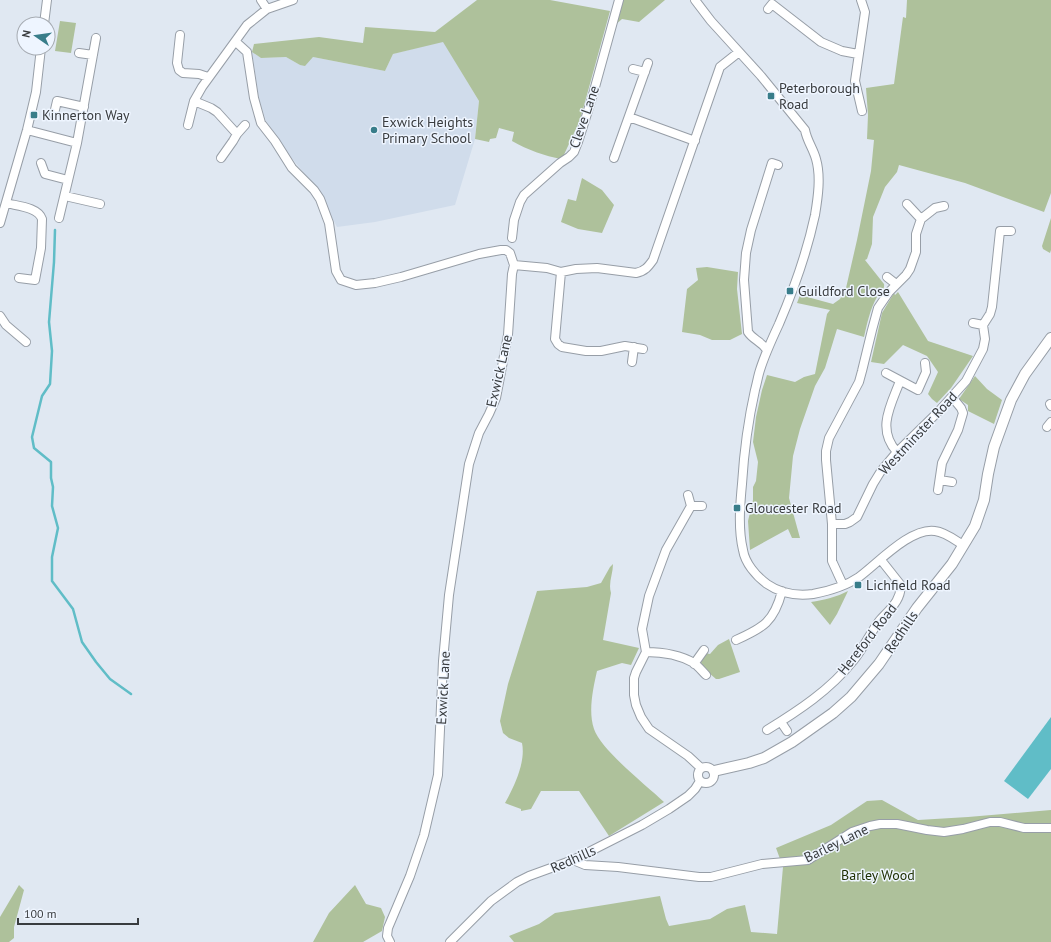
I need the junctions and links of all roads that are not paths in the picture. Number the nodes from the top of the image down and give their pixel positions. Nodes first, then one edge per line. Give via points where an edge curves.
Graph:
1 (47, 0) edge
2 (262, 0) edge
3 (293, 0) edge
4 (619, 0) edge
5 (695, 0) edge
6 (861, 0) edge
7 (772, 4) edge
8 (267, 9) junction
9 (45, 16) edge
10 (180, 35) dead end
11 (96, 38) dead end
12 (236, 42) junction
13 (739, 52) junction
14 (79, 53) dead end
15 (858, 54) junction
16 (93, 55) junction
17 (40, 56) edge
18 (648, 62) dead end
19 (633, 69) dead end
20 (645, 72) junction
21 (208, 77) junction
22 (194, 101) junction
23 (84, 107) junction
24 (862, 111) dead end
25 (54, 114) dead end
26 (629, 117) junction
27 (188, 125) dead end
28 (245, 125) dead end
29 (27, 130) junction
30 (237, 134) junction
31 (695, 141) junction
32 (77, 143) junction
33 (221, 158) dead end
34 (614, 158) dead end
35 (772, 162) dead end
36 (41, 163) dead end
37 (68, 180) junction
38 (65, 196) junction
39 (6, 203) junction
40 (100, 204) dead end
41 (907, 204) dead end
42 (944, 206) dead end
43 (59, 218) dead end
44 (921, 219) junction
45 (0, 222) edge
46 (1011, 231) dead end
47 (906, 233) dead end
48 (916, 234) junction
49 (512, 238) dead end
50 (514, 265) junction
51 (561, 272) junction
52 (19, 278) dead end
53 (887, 278) dead end
54 (896, 284) junction
55 (0, 316) edge
56 (973, 323) dead end
57 (983, 325) junction
58 (3, 328) edge
59 (1051, 338) edge
60 (26, 342) dead end
61 (634, 347) junction
62 (643, 349) dead end
63 (767, 350) junction
64 (632, 362) dead end
65 (925, 363) dead end
66 (886, 373) dead end
67 (900, 381) junction
68 (952, 397) junction
69 (897, 452) junction
70 (940, 480) junction
71 (952, 482) dead end
72 (938, 490) dead end
73 (688, 495) dead end
74 (691, 506) junction
75 (702, 506) dead end
76 (832, 524) junction
77 (963, 545) junction
78 (881, 560) junction
79 (843, 586) junction
80 (782, 591) junction
81 (736, 640) dead end
82 (704, 650) dead end
83 (646, 652) junction
84 (694, 664) junction
85 (706, 675) dead end
86 (781, 722) junction
87 (767, 730) dead end
88 (786, 731) dead end
89 (701, 768) junction
90 (714, 771) junction
91 (700, 781) junction
92 (1051, 828) edge
93 (573, 860) junction
94 (390, 942) edge
95 (450, 942) edge

1 - 9 street
2 - 8 street
3 - 8 street
4 - 49 street, Cleve Lane via 574,152 524,195 514,220
5 - 13 street
6 - 15 street via 865,12
7 - 15 street via 821,42 836,49
8 - 12 street via 247,25
10 - 21 street via 177,63 179,70
11 - 16 street
12 - 21 street
12 - 50 street via 247,52 254,98 261,123 292,168 320,199 329,223 336,270 341,280 356,285 370,284 501,250 510,253
13 - 31 street via 720,67
13 - 63 street via 805,130 818,166 818,197 806,248 792,292
14 - 16 street
15 - 24 street via 855,81
16 - 23 street
17 - 29 street via 36,92
18 - 20 street
19 - 20 street
20 - 26 street
21 - 22 street
22 - 27 street
22 - 30 street via 217,112
23 - 25 street via 57,101
23 - 32 street
26 - 31 street
26 - 34 street via 614,145
28 - 30 street
29 - 32 street
29 - 39 street
30 - 33 street
31 - 51 street via 672,209 648,268 636,272 597,268
32 - 37 street
35 - 63 street via 748,240 745,271 748,332 762,342
36 - 37 street via 44,174
37 - 38 street
38 - 40 street
38 - 43 street
39 - 45 street
39 - 52 street via 34,211 42,220 41,248 35,280
41 - 44 street
42 - 44 street via 935,208
44 - 48 street
46 - 57 street, Westminster Road via 998,228 992,307
47 - 48 street
48 - 54 street via 916,252 910,269
50 - 51 street
50 - 94 street, Exwick Lane via 508,335 496,398 479,433 469,464 449,595 438,775 413,869 388,928 387,936
51 - 61 street via 555,339 558,344 566,348 593,351
53 - 54 street
54 - 76 street via 878,308 859,382 829,438 826,460
55 - 58 street
56 - 57 street
57 - 68 street, Westminster Road via 985,339 980,357 966,381
58 - 60 street
59 - 77 street, Redhills via 1025,374 1011,400 994,447 981,512
61 - 62 street
61 - 64 street
63 - 80 street via 759,371 751,408 744,456 740,524 743,551 748,564 766,583
65 - 67 street via 926,372 918,390
66 - 67 street
67 - 69 street via 886,425 889,441
68 - 69 street, Westminster Road
68 - 70 street via 963,413 942,463
69 - 76 street, Westminster Road via 873,484 857,517 845,524
70 - 71 street
70 - 72 street
73 - 74 street
74 - 75 street
74 - 83 street via 666,550 649,596 642,629
76 - 79 street via 832,561
77 - 78 street via 936,530 922,531 907,539
77 - 90 street, Redhills via 879,664 838,709 815,727 764,758
78 - 79 street
78 - 86 street, Hereford Road via 900,584 896,602 844,671 822,692
79 - 80 street via 807,595
80 - 81 street via 768,622 751,638
82 - 84 street
83 - 84 street via 664,653
83 - 89 street via 634,678 635,700 641,717 649,729
84 - 85 street
86 - 87 street, Hereford Road
86 - 88 street
89 - 90 street, Redhills via 707,766
89 - 91 street via 698,774
90 - 91 street, Redhills via 713,780 706,783
91 - 93 street, Redhills via 688,796 669,810
92 - 93 street, Barley Lane via 1024,828 990,822 944,832 897,824 880,824 852,832 808,860 762,864 711,877 585,865
93 - 95 street, Redhills via 517,882 491,901

